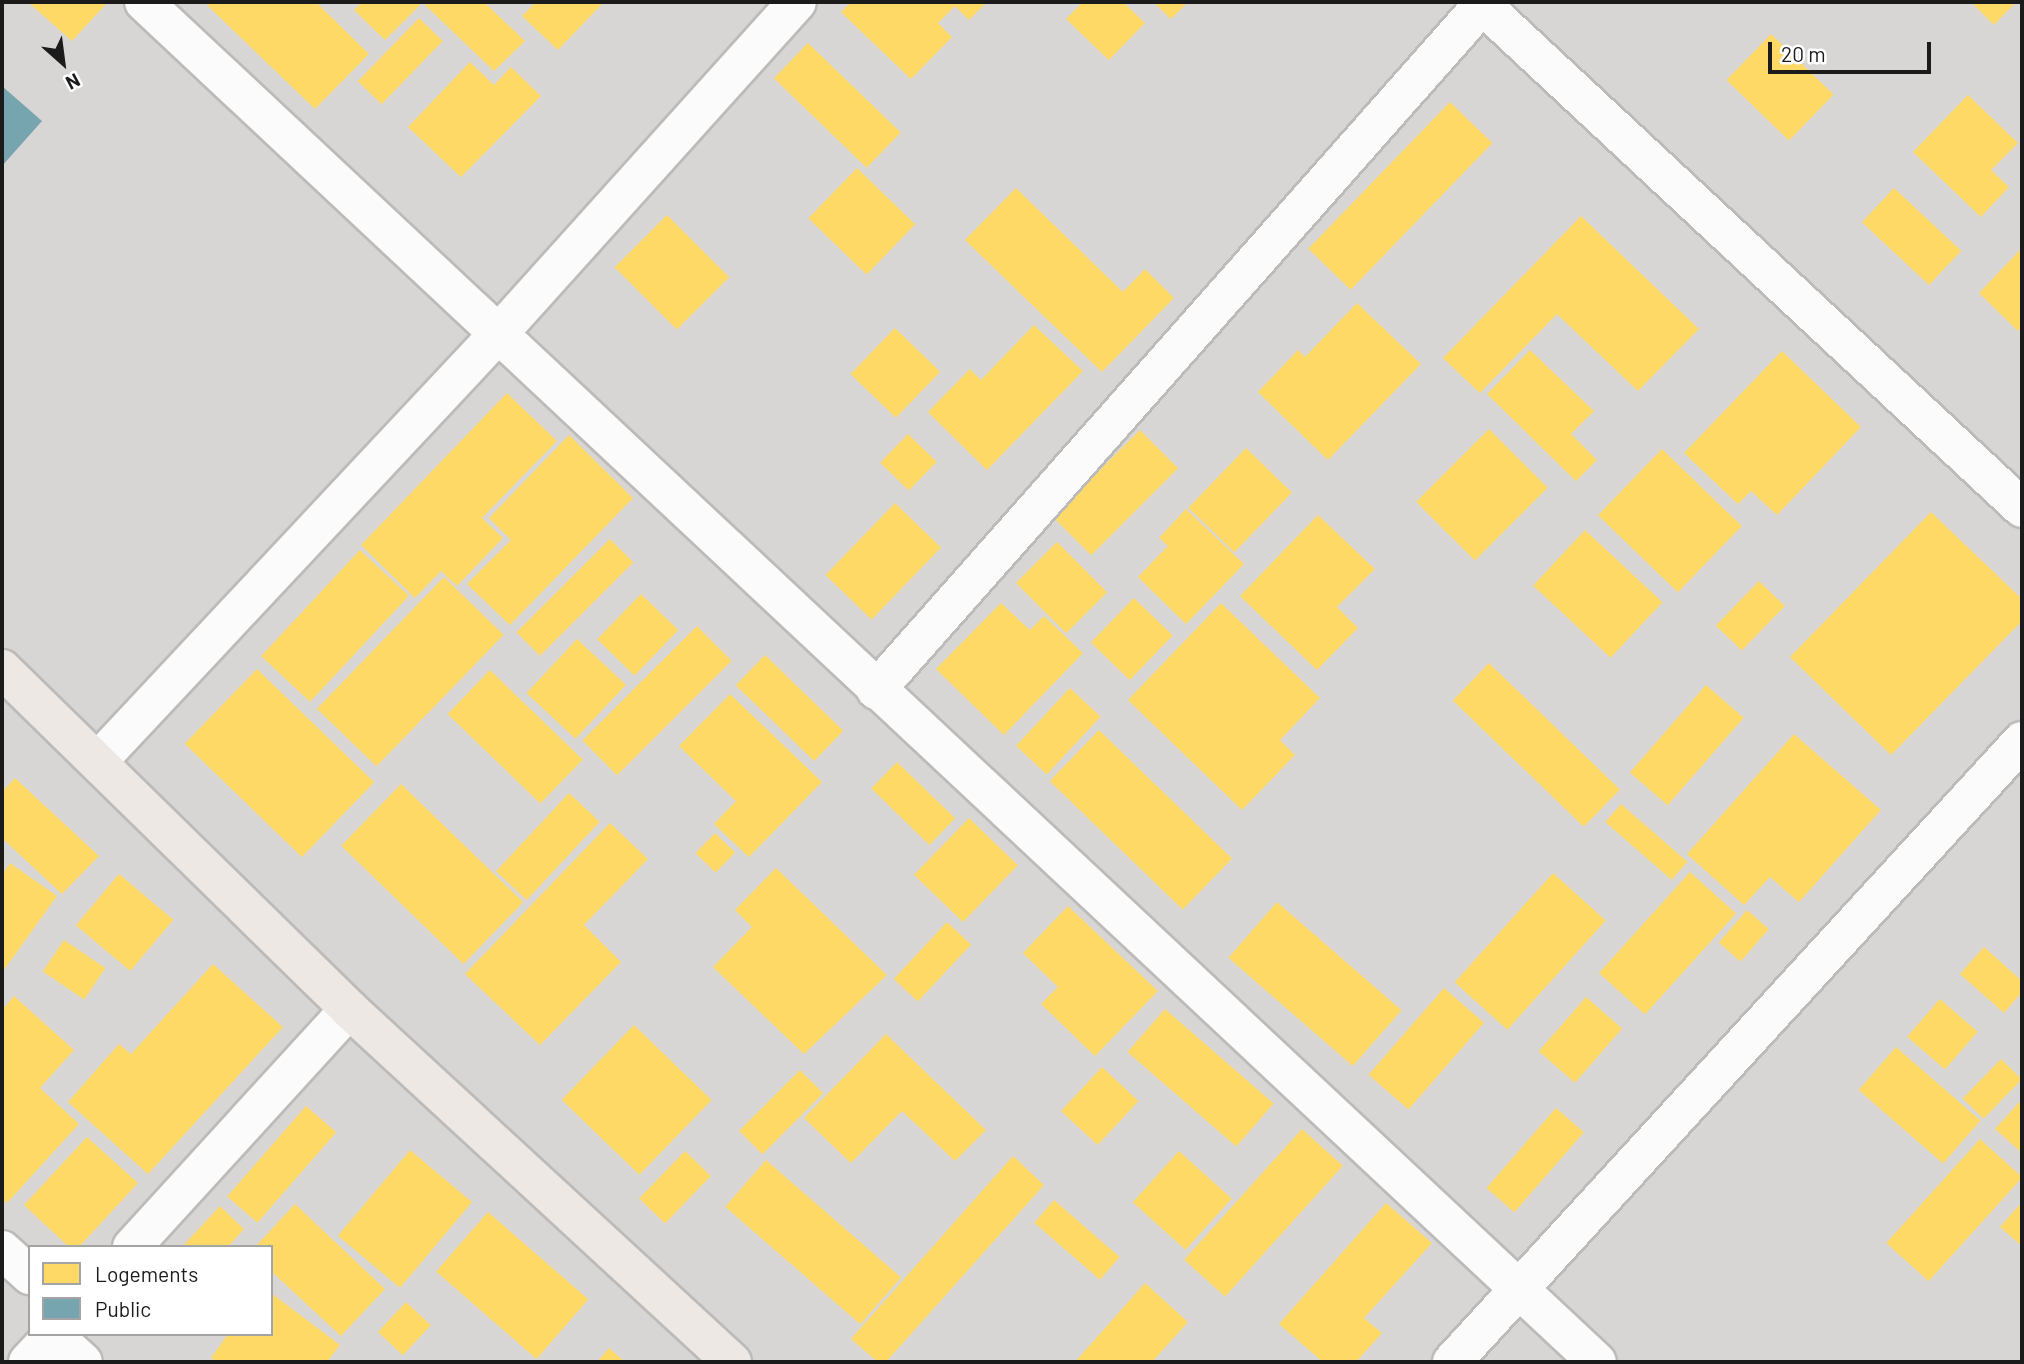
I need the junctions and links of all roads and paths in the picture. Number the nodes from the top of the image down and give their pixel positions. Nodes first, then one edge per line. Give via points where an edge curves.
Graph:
1 (797, 2) edge
2 (1482, 3) edge
3 (161, 7) edge
4 (499, 333) junction
5 (2022, 508) edge
6 (2, 669) edge
7 (876, 690) junction
8 (2022, 741) edge
9 (99, 760) junction
10 (349, 1009) junction
11 (134, 1245) edge
12 (2, 1250) edge
13 (28, 1273) edge
14 (1518, 1290) junction
15 (51, 1336) edge
16 (55, 1336) edge
17 (28, 1362) edge
18 (83, 1362) edge
19 (733, 1362) edge
20 (1452, 1362) edge
21 (1597, 1362) edge

1 - 4 street
2 - 5 street
2 - 7 street
3 - 4 street
4 - 7 street
4 - 9 street
6 - 9 main road
7 - 14 street
8 - 14 street
9 - 10 main road
10 - 11 street
10 - 19 main road
12 - 13 street
14 - 20 street
14 - 21 street
15 - 17 street
16 - 18 street

